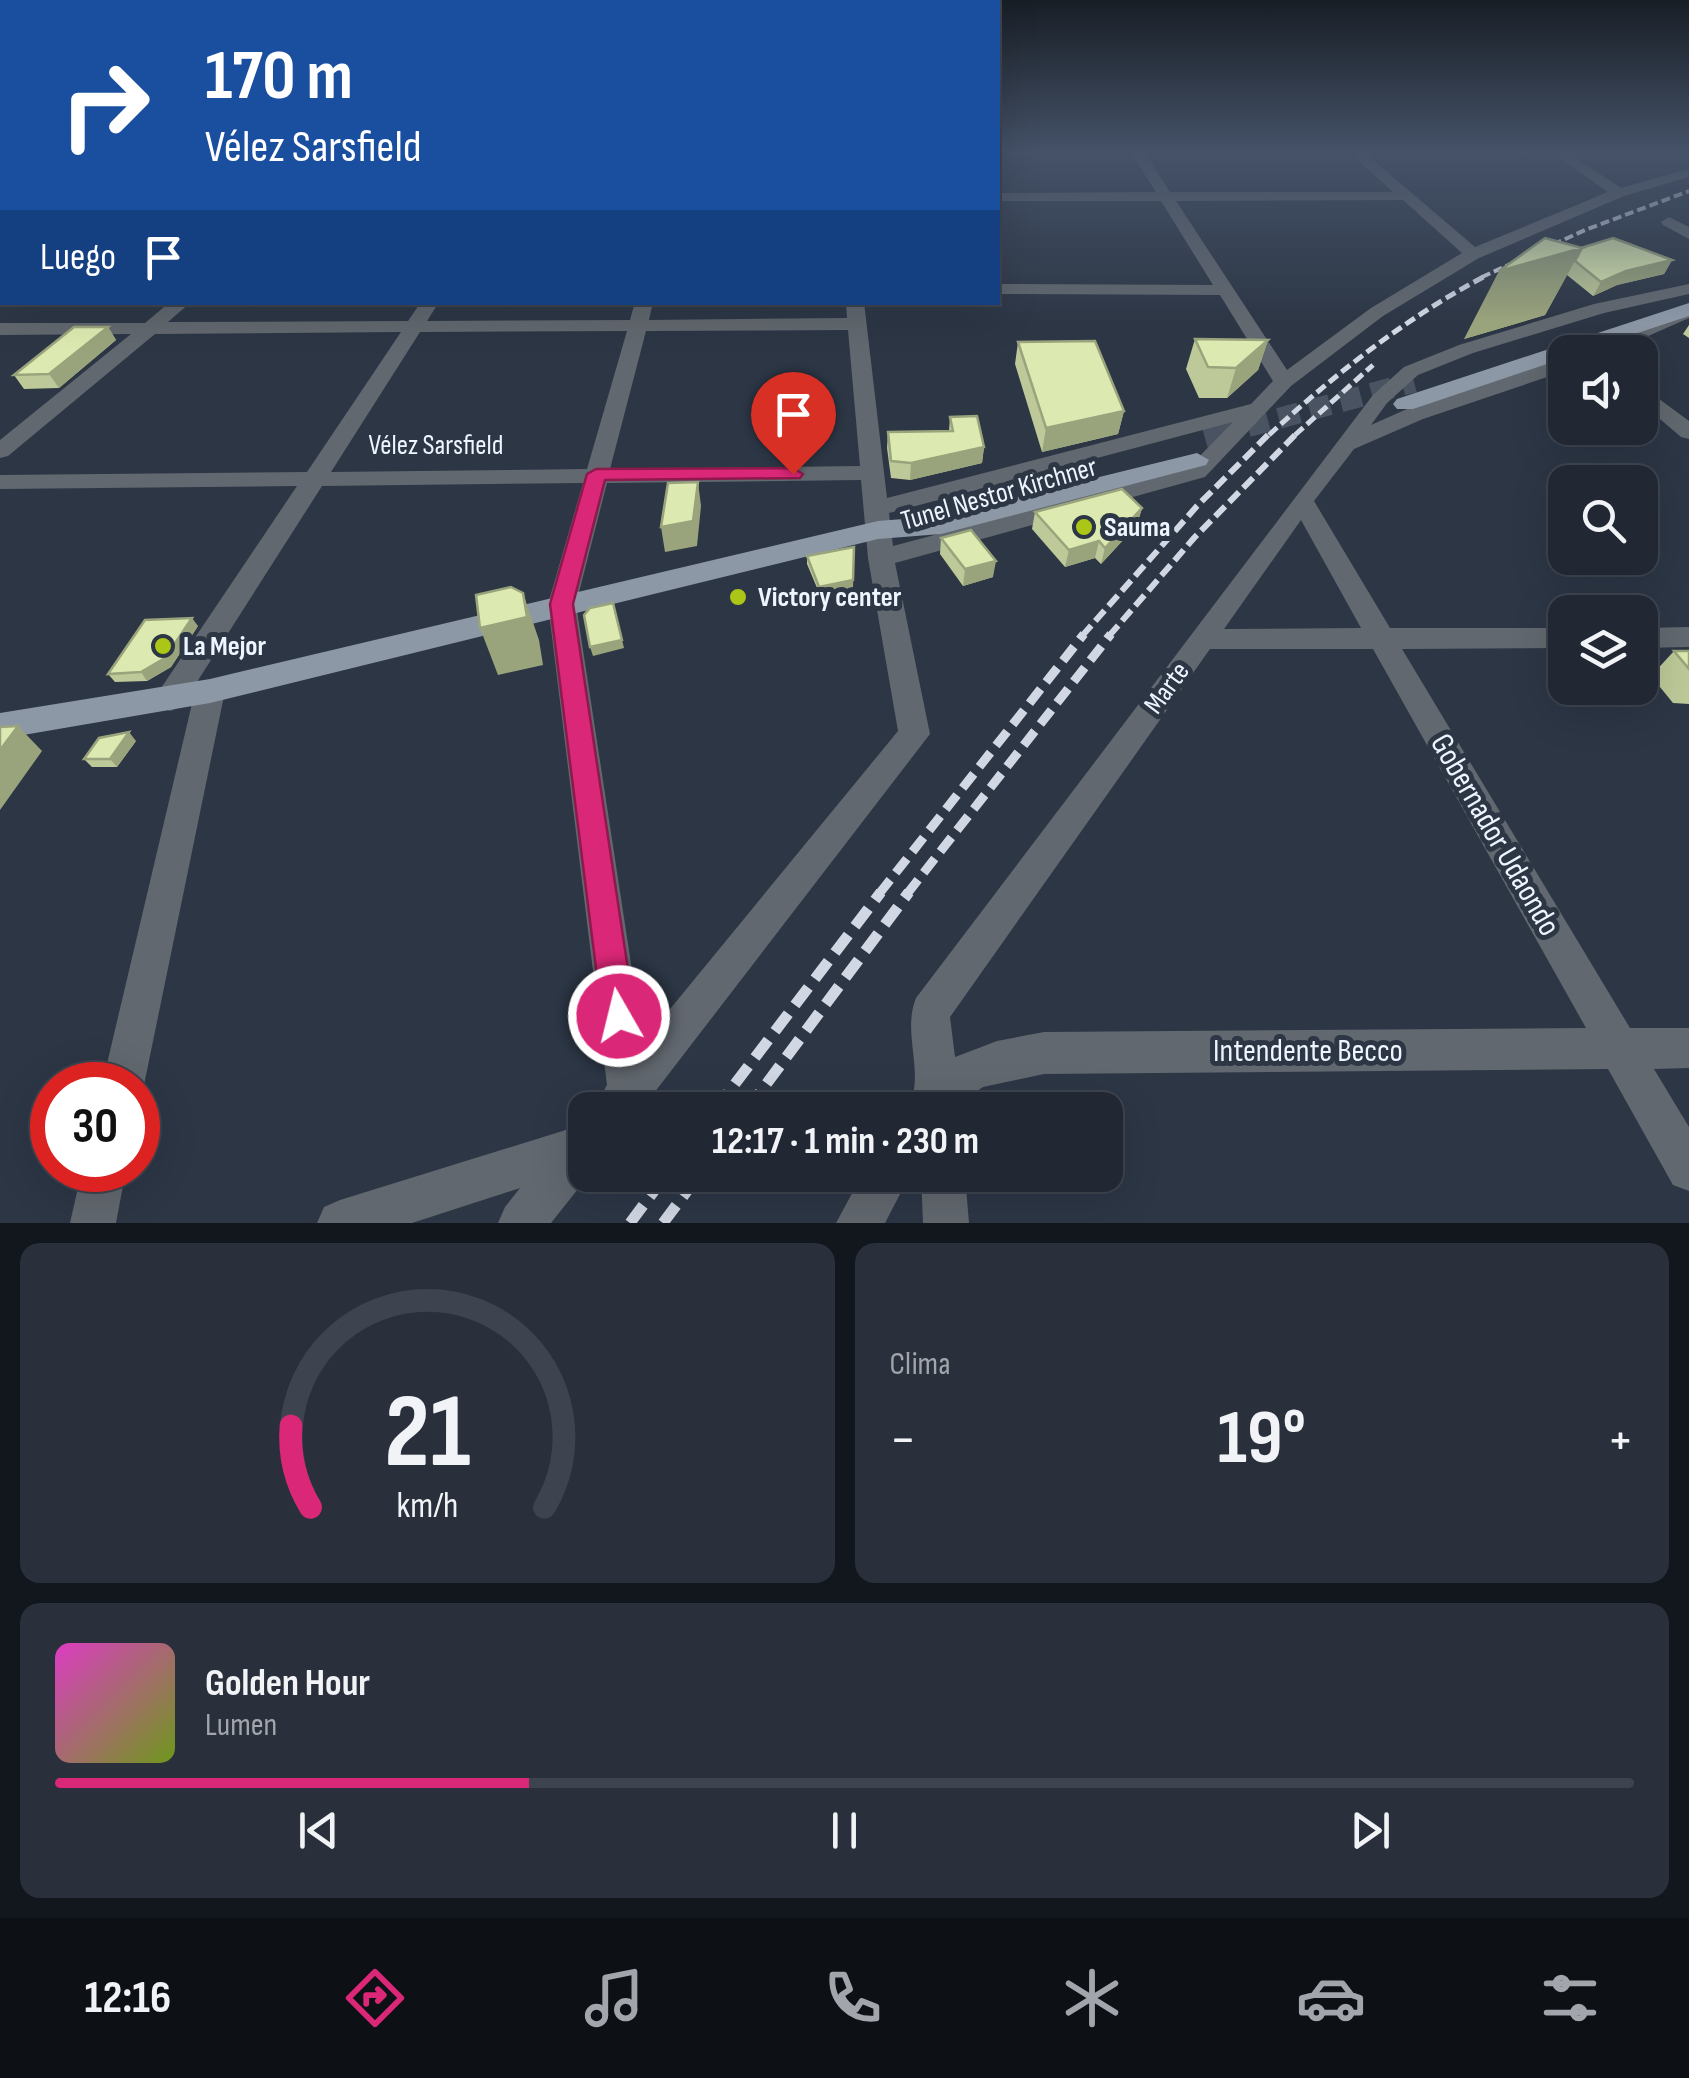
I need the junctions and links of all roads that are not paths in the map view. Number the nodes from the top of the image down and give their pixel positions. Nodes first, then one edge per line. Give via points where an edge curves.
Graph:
1 (1175, 210) edge
2 (1422, 210) edge
3 (1576, 210) edge
4 (1670, 222) dead end
5 (1689, 234) edge
6 (1473, 254) junction
7 (1000, 289) edge
8 (1689, 289) edge
9 (1225, 290) junction
10 (179, 305) edge
11 (428, 305) edge
12 (1689, 310) edge
13 (856, 313) edge
14 (641, 314) edge
15 (416, 325) junction
16 (0, 329) edge
17 (152, 330) junction
18 (1634, 335) edge
19 (1548, 369) edge
20 (1413, 376) joint
21 (1284, 382) junction
22 (1380, 399) junction
23 (1658, 404) edge
24 (1410, 409) junction
25 (1254, 410) junction
26 (1684, 423) edge
27 (1343, 446) junction
28 (0, 451) edge
29 (1200, 456) joint
30 (872, 473) junction
31 (596, 474) junction
32 (315, 476) junction
33 (0, 482) edge
34 (1302, 500) junction
35 (878, 532) junction
36 (562, 604) junction
37 (1689, 637) edge
38 (1548, 638) edge
39 (1658, 638) edge
40 (1203, 639) junction
41 (1381, 640) junction
42 (210, 691) junction
43 (170, 699) junction
44 (0, 726) edge
45 (1689, 1048) edge
46 (1619, 1049) junction
47 (128, 1062) edge
48 (621, 1092) edge
49 (629, 1092) edge
50 (934, 1092) edge
51 (948, 1092) edge
52 (568, 1151) edge
53 (568, 1166) edge
54 (1689, 1168) edge
55 (99, 1192) edge
56 (878, 1192) edge
57 (944, 1192) edge
58 (93, 1223) edge
59 (340, 1223) edge
60 (520, 1223) edge
61 (859, 1223) edge
62 (946, 1223) edge

1 - 9 street
2 - 6 street
3 - 6 street
4 - 5 street
6 - 21 street via 1377,312
7 - 9 street
8 - 20 main road
9 - 21 street
10 - 17 street
11 - 15 street
12 - 18 street
12 - 24 main road
13 - 14 street
13 - 30 street
14 - 15 street
14 - 31 street
15 - 17 street
15 - 32 street
16 - 17 street
17 - 28 street
19 - 24 street
20 - 22 street, Marte
21 - 25 street
22 - 24 street via 1393,410
22 - 27 street, Marte
23 - 26 street
24 - 27 street
25 - 29 street
25 - 35 street
27 - 34 street, Marte
29 - 35 main road, Tunel Nestor Kirchner via 940,525
30 - 31 street, Vélez Sarsfield
30 - 35 street
31 - 32 street, Vélez Sarsfield
31 - 36 street
32 - 33 street, Vélez Sarsfield
32 - 43 street
34 - 40 street, Marte
34 - 41 street, Gobernador Udaondo
35 - 36 main road, Tunel Nestor Kirchner
35 - 49 street via 914,734
36 - 42 main road, Tunel Nestor Kirchner
36 - 48 street
37 - 39 street
38 - 41 street
40 - 41 street
40 - 50 street, Marte via 930,1012
41 - 46 street, Gobernador Udaondo
42 - 43 main road, Tunel Nestor Kirchner
42 - 47 street
43 - 44 main road, Tunel Nestor Kirchner
45 - 46 street, Intendente Becco
46 - 51 street, Intendente Becco via 1044,1053 966,1073
46 - 54 street, Gobernador Udaondo
52 - 59 street
53 - 60 street
55 - 58 street
56 - 61 street
57 - 62 street

